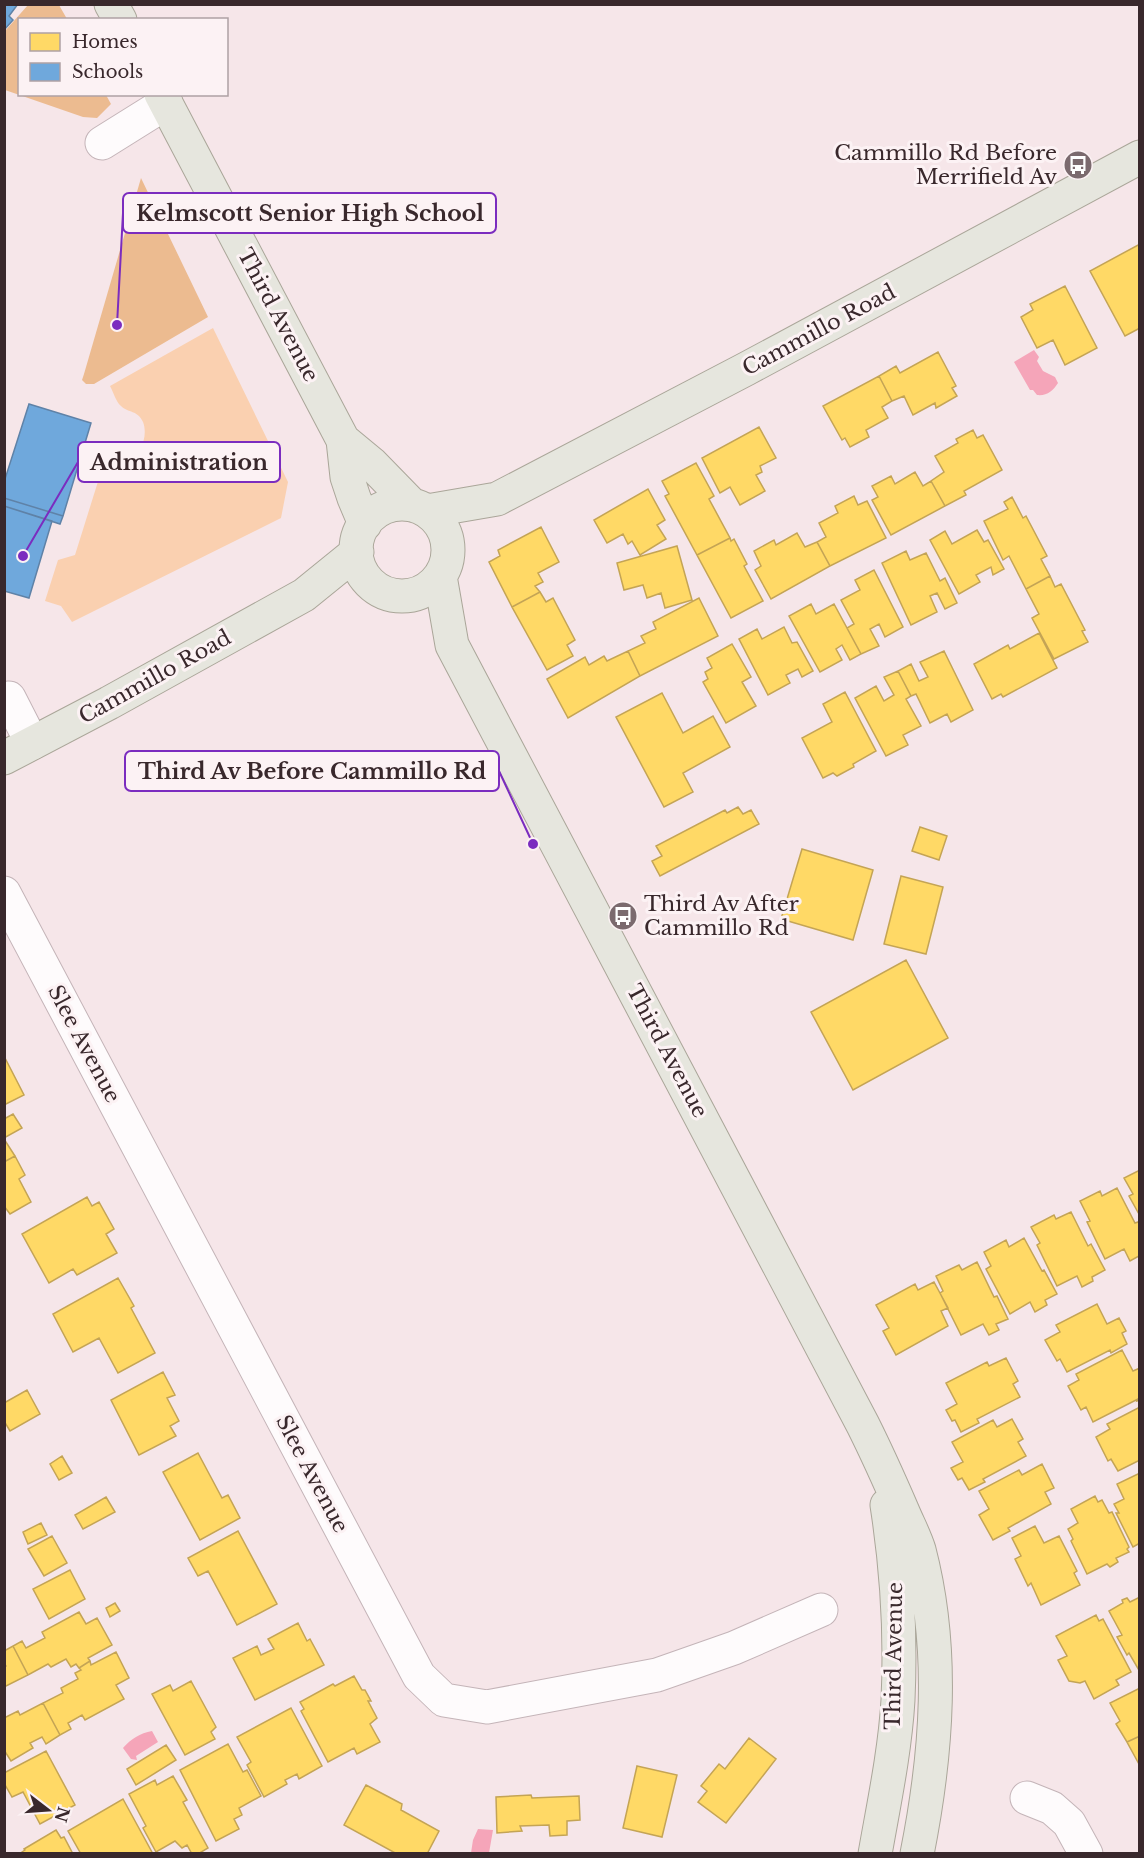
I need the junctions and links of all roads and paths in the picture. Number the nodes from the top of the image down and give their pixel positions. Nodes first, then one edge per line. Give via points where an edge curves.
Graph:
1 (111, 4) edge
2 (119, 18) edge
3 (164, 99) edge
4 (102, 143) dead end
5 (1140, 157) edge
6 (343, 440) junction
7 (498, 499) junction
8 (420, 508) junction
9 (361, 538) junction
10 (444, 564) junction
11 (385, 591) junction
12 (304, 596) junction
13 (452, 645) junction
14 (9, 698) dead end
15 (18, 750) edge
16 (4, 893) edge
17 (880, 1458) junction
18 (821, 1610) dead end
19 (1027, 1798) dead end
20 (875, 1854) edge
21 (917, 1854) edge
22 (1086, 1854) edge

1 - 2 main road
3 - 4 street
3 - 6 main road, Third Avenue
5 - 7 main road, Cammillo Road
6 - 8 main road, Third Avenue
6 - 9 main road, Third Avenue
7 - 8 main road, Cammillo Road
7 - 10 main road, Cammillo Road
8 - 9 main road via 396,504 384,508 374,514
8 - 10 main road via 443,529 447,539
9 - 11 main road via 359,566 364,575
9 - 12 main road, Cammillo Road
10 - 11 main road via 430,586 421,592 410,595
10 - 13 main road, Third Avenue
11 - 12 main road, Cammillo Road
11 - 13 main road, Third Avenue
12 - 15 main road, Cammillo Road
13 - 17 main road, Third Avenue
14 - 15 street
16 - 18 street, Slee Avenue via 419,1676 444,1700 487,1707 657,1675 734,1648
17 - 20 main road, Third Avenue via 894,1544 899,1640 898,1701
17 - 21 main road, Third Avenue via 918,1547 929,1596 934,1646 936,1718
19 - 22 street via 1052,1808 1069,1822

